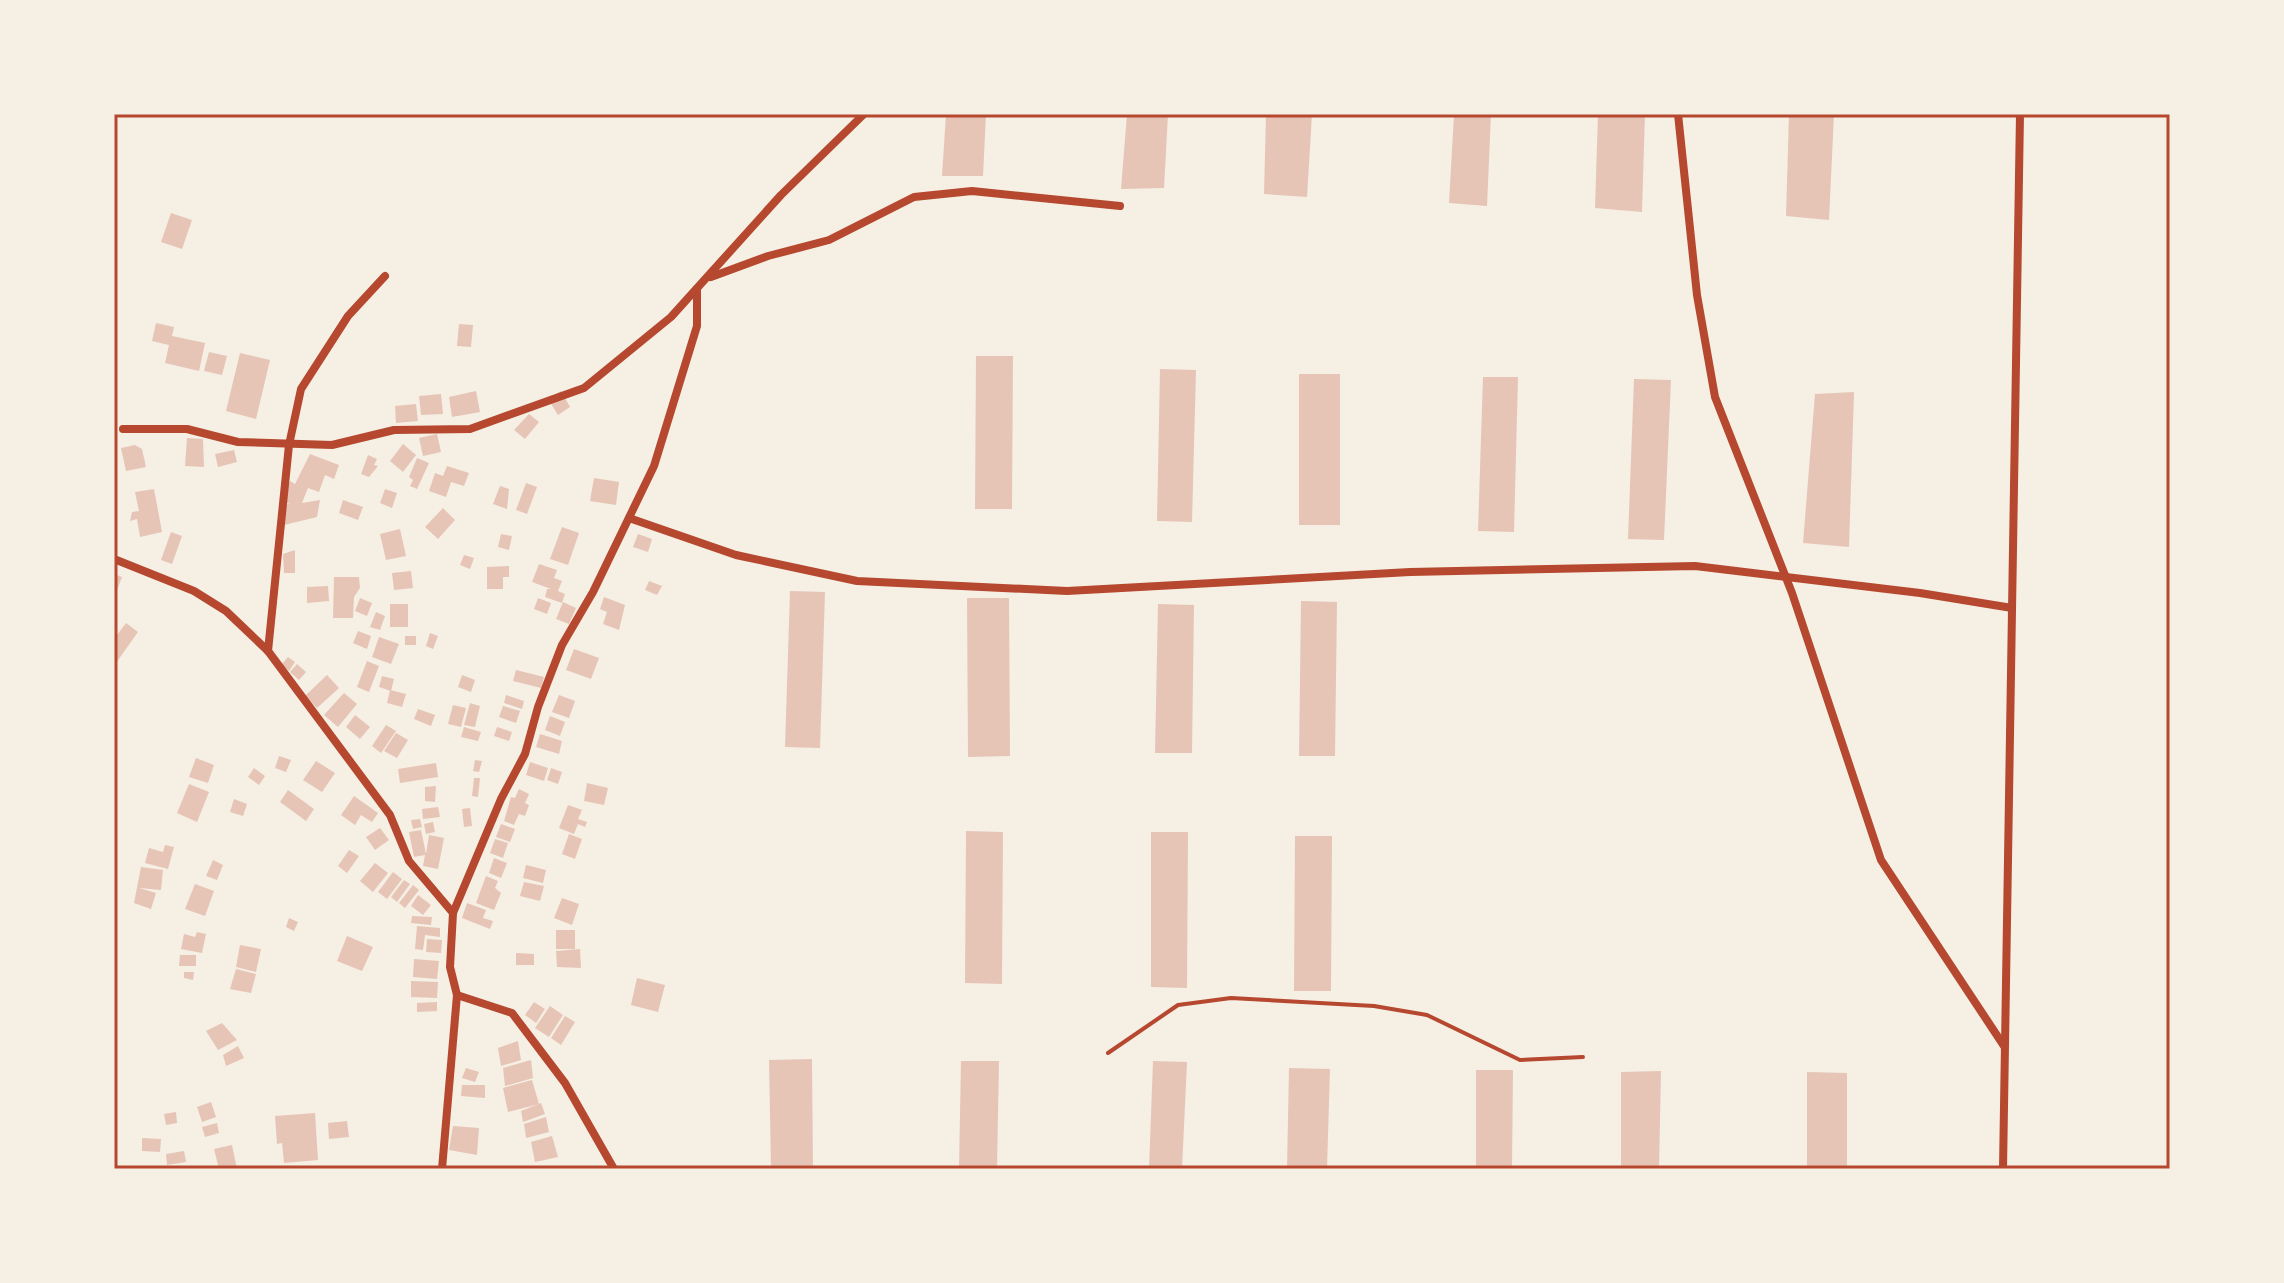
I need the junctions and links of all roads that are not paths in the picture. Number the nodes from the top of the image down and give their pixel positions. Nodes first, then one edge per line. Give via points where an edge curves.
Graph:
1 (864, 114) edge
2 (1678, 114) edge
3 (2020, 114) edge
4 (1120, 206) dead end
5 (385, 276) dead end
6 (707, 279) junction
7 (697, 289) junction
8 (123, 429) dead end
9 (289, 445) junction
10 (629, 518) junction
11 (114, 559) edge
12 (1785, 575) junction
13 (2012, 608) junction
14 (268, 651) junction
15 (453, 913) junction
16 (457, 995) junction
17 (2005, 1047) junction
18 (442, 1169) edge
19 (614, 1169) edge
20 (2003, 1169) edge

1 - 6 street via 781,195
2 - 12 street via 1697,295 1715,397
3 - 13 street
4 - 6 street via 972,191 914,197 829,240
5 - 9 street via 348,316 301,389
6 - 7 street
7 - 9 street via 635,350 584,388 538,407 470,429 394,430 332,445
7 - 10 street via 697,326 654,466
8 - 9 street via 187,429 238,442
9 - 14 street
10 - 12 street via 736,555 857,581 1037,590 1194,587 1571,566 1695,566
10 - 15 street via 562,645 525,754
11 - 14 street via 194,591 226,611
12 - 13 street
12 - 17 street via 1881,860
13 - 17 street
14 - 15 street via 390,815 409,861
15 - 16 street via 450,967
16 - 18 street
16 - 19 street via 512,1013 565,1083
17 - 20 street

